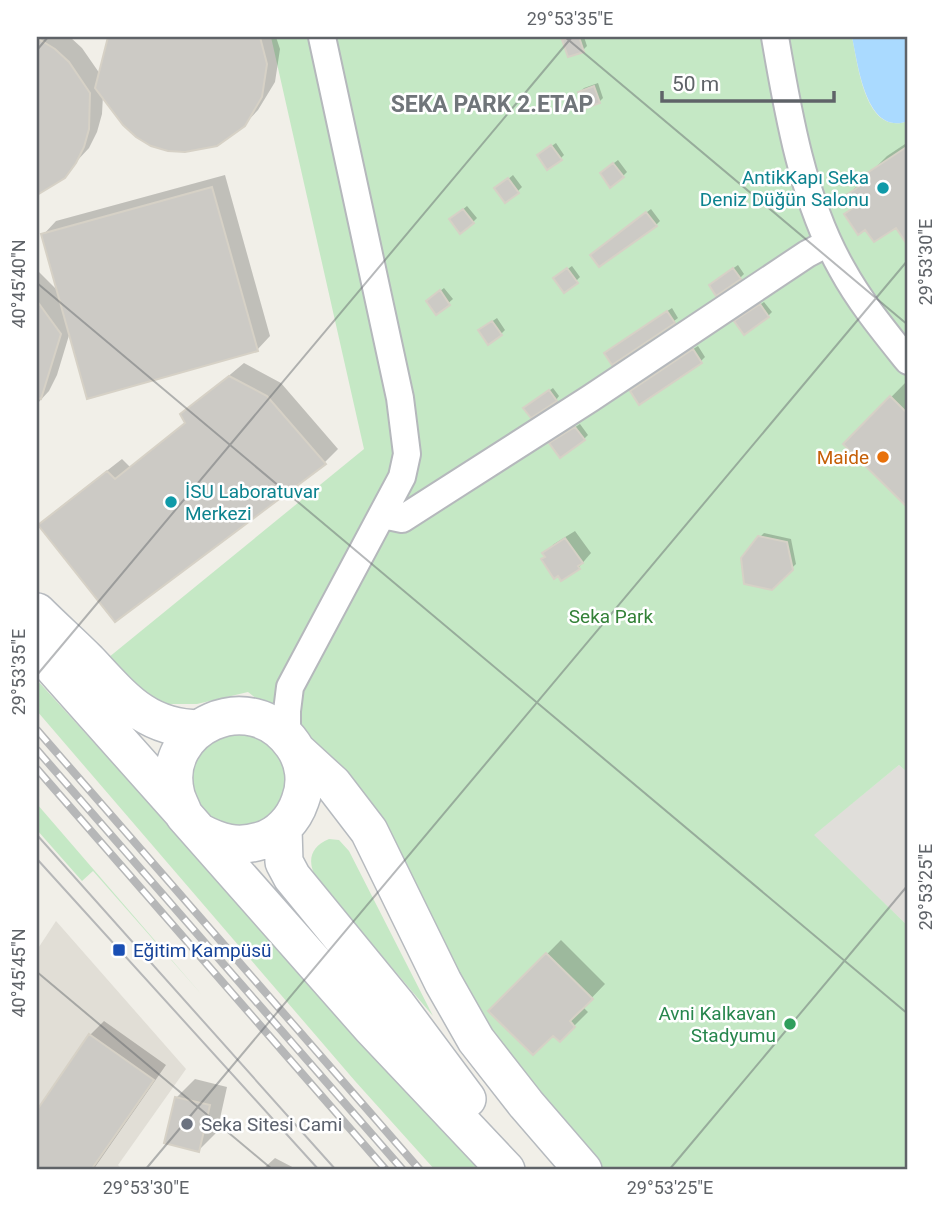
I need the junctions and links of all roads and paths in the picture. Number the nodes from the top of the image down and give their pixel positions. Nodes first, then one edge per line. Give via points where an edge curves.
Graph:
1 (322, 37) edge
2 (775, 37) edge
3 (828, 243) junction
4 (908, 361) edge
5 (383, 515) junction
6 (37, 612) edge
7 (37, 649) edge
8 (290, 687) junction
9 (246, 716) junction
10 (199, 729) junction
11 (293, 744) junction
12 (192, 823) junction
13 (287, 823) junction
14 (369, 831) junction
15 (506, 1170) edge
16 (520, 1170) edge
17 (583, 1170) edge

1 - 5 street via 406,432 402,477
2 - 3 street via 812,202
3 - 4 street via 853,288
3 - 5 street via 402,519
5 - 8 street
6 - 10 main road via 137,711 160,724
7 - 12 main road
8 - 9 street
8 - 11 street via 287,711
9 - 10 main road via 231,715
9 - 11 main road via 271,723
10 - 12 main road via 181,750 175,772 175,794
11 - 13 main road via 304,772 303,792
11 - 14 main road via 333,784
12 - 13 main road via 219,842 242,845 264,841
12 - 15 main road via 371,1027
13 - 14 main road via 313,811 330,811
13 - 16 main road via 284,862 292,877 397,1005
14 - 17 main road via 443,982 484,1051

